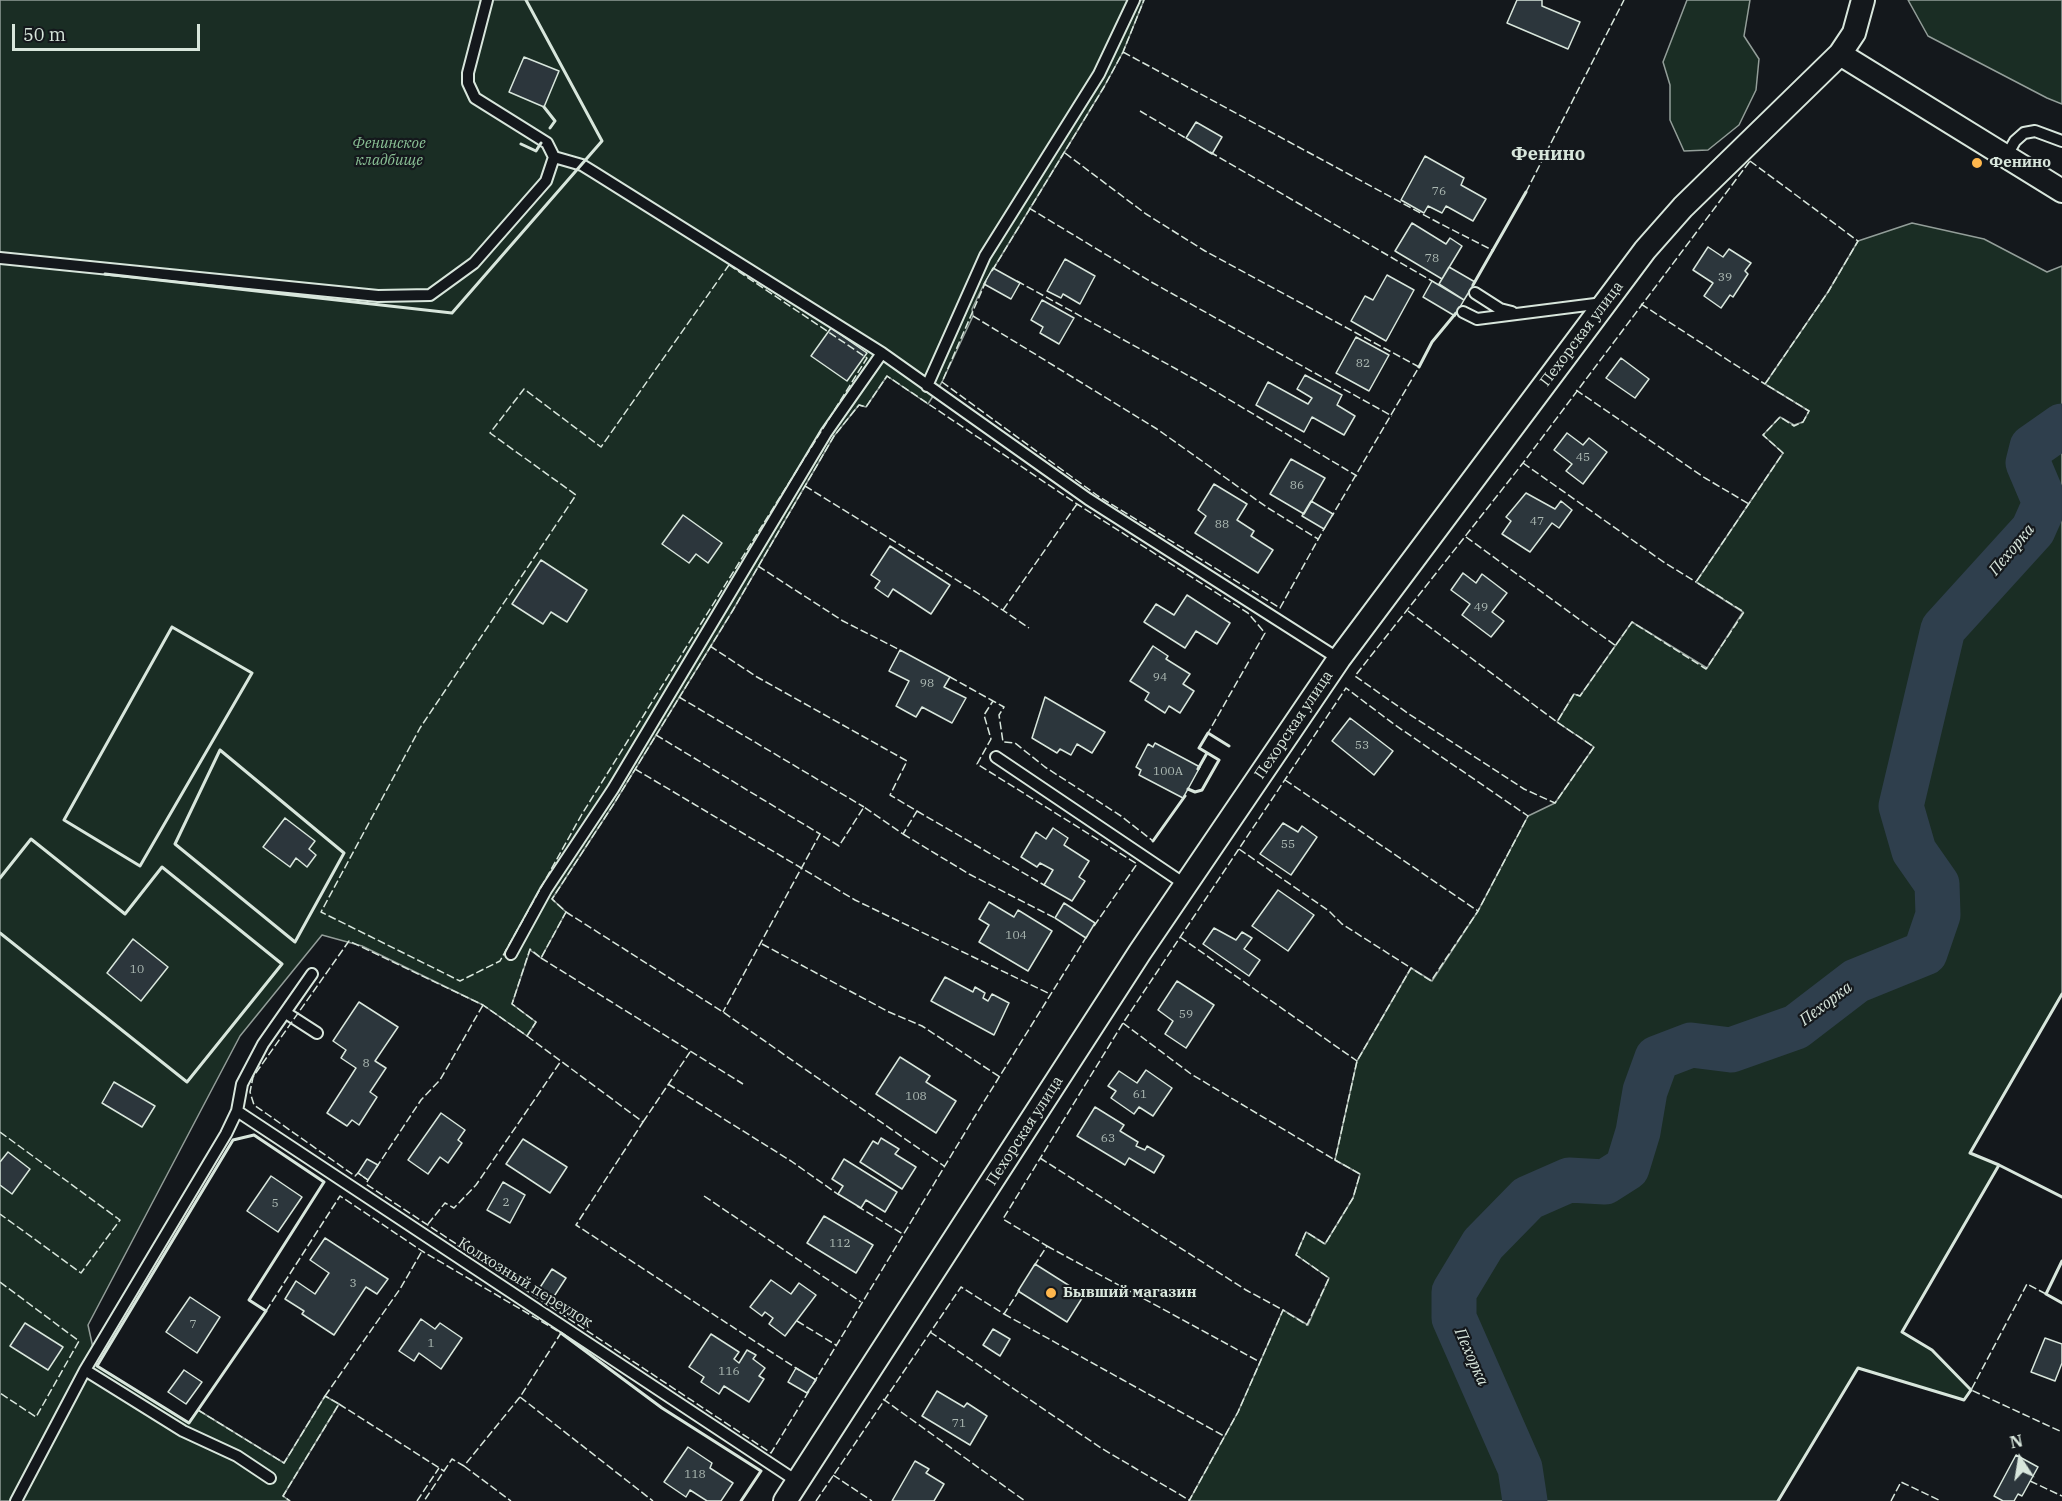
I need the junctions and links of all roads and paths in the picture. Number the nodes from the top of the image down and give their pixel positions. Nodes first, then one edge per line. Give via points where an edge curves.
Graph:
1 (487, 0) edge
2 (1134, 0) edge
3 (1863, 0) edge
4 (1840, 54) junction
5 (2062, 141) edge
6 (554, 157) junction
7 (2006, 158) junction
8 (2062, 191) edge
9 (0, 258) edge
10 (1475, 293) dead end
11 (1606, 302) junction
12 (1463, 312) dead end
13 (1512, 312) junction
14 (882, 353) junction
15 (927, 386) junction
16 (1339, 659) junction
17 (996, 757) dead end
18 (1186, 885) junction
19 (511, 954) dead end
20 (312, 974) dead end
21 (286, 1013) junction
22 (317, 1034) dead end
23 (237, 1111) junction
24 (84, 1370) junction
25 (270, 1478) dead end
26 (798, 1482) junction
27 (16, 1501) edge
28 (785, 1501) edge

1 - 6 lane via 468,83 475,99 547,143
2 - 15 lane via 1099,74 985,256
3 - 4 street, Пехорская улица via 1854,33
4 - 7 street
4 - 11 street, Пехорская улица via 1683,207
5 - 7 lane via 2035,131 2024,133
6 - 9 lane via 546,182 474,263 430,295 378,296
6 - 14 lane via 582,165
7 - 8 street
10 - 13 lane
11 - 13 lane
11 - 16 street, Пехорская улица
12 - 13 lane via 1477,319
14 - 15 lane
14 - 19 lane via 826,433 613,789 546,890
15 - 16 lane via 1088,499
16 - 18 street, Пехорская улица
17 - 18 lane
18 - 26 street, Пехорская улица
20 - 21 lane
21 - 22 lane
21 - 23 lane via 263,1044 242,1084
23 - 24 lane
23 - 26 lane, Колхозный переулок
24 - 25 lane via 183,1431 237,1456
24 - 27 lane
26 - 28 street, Пехорская улица

